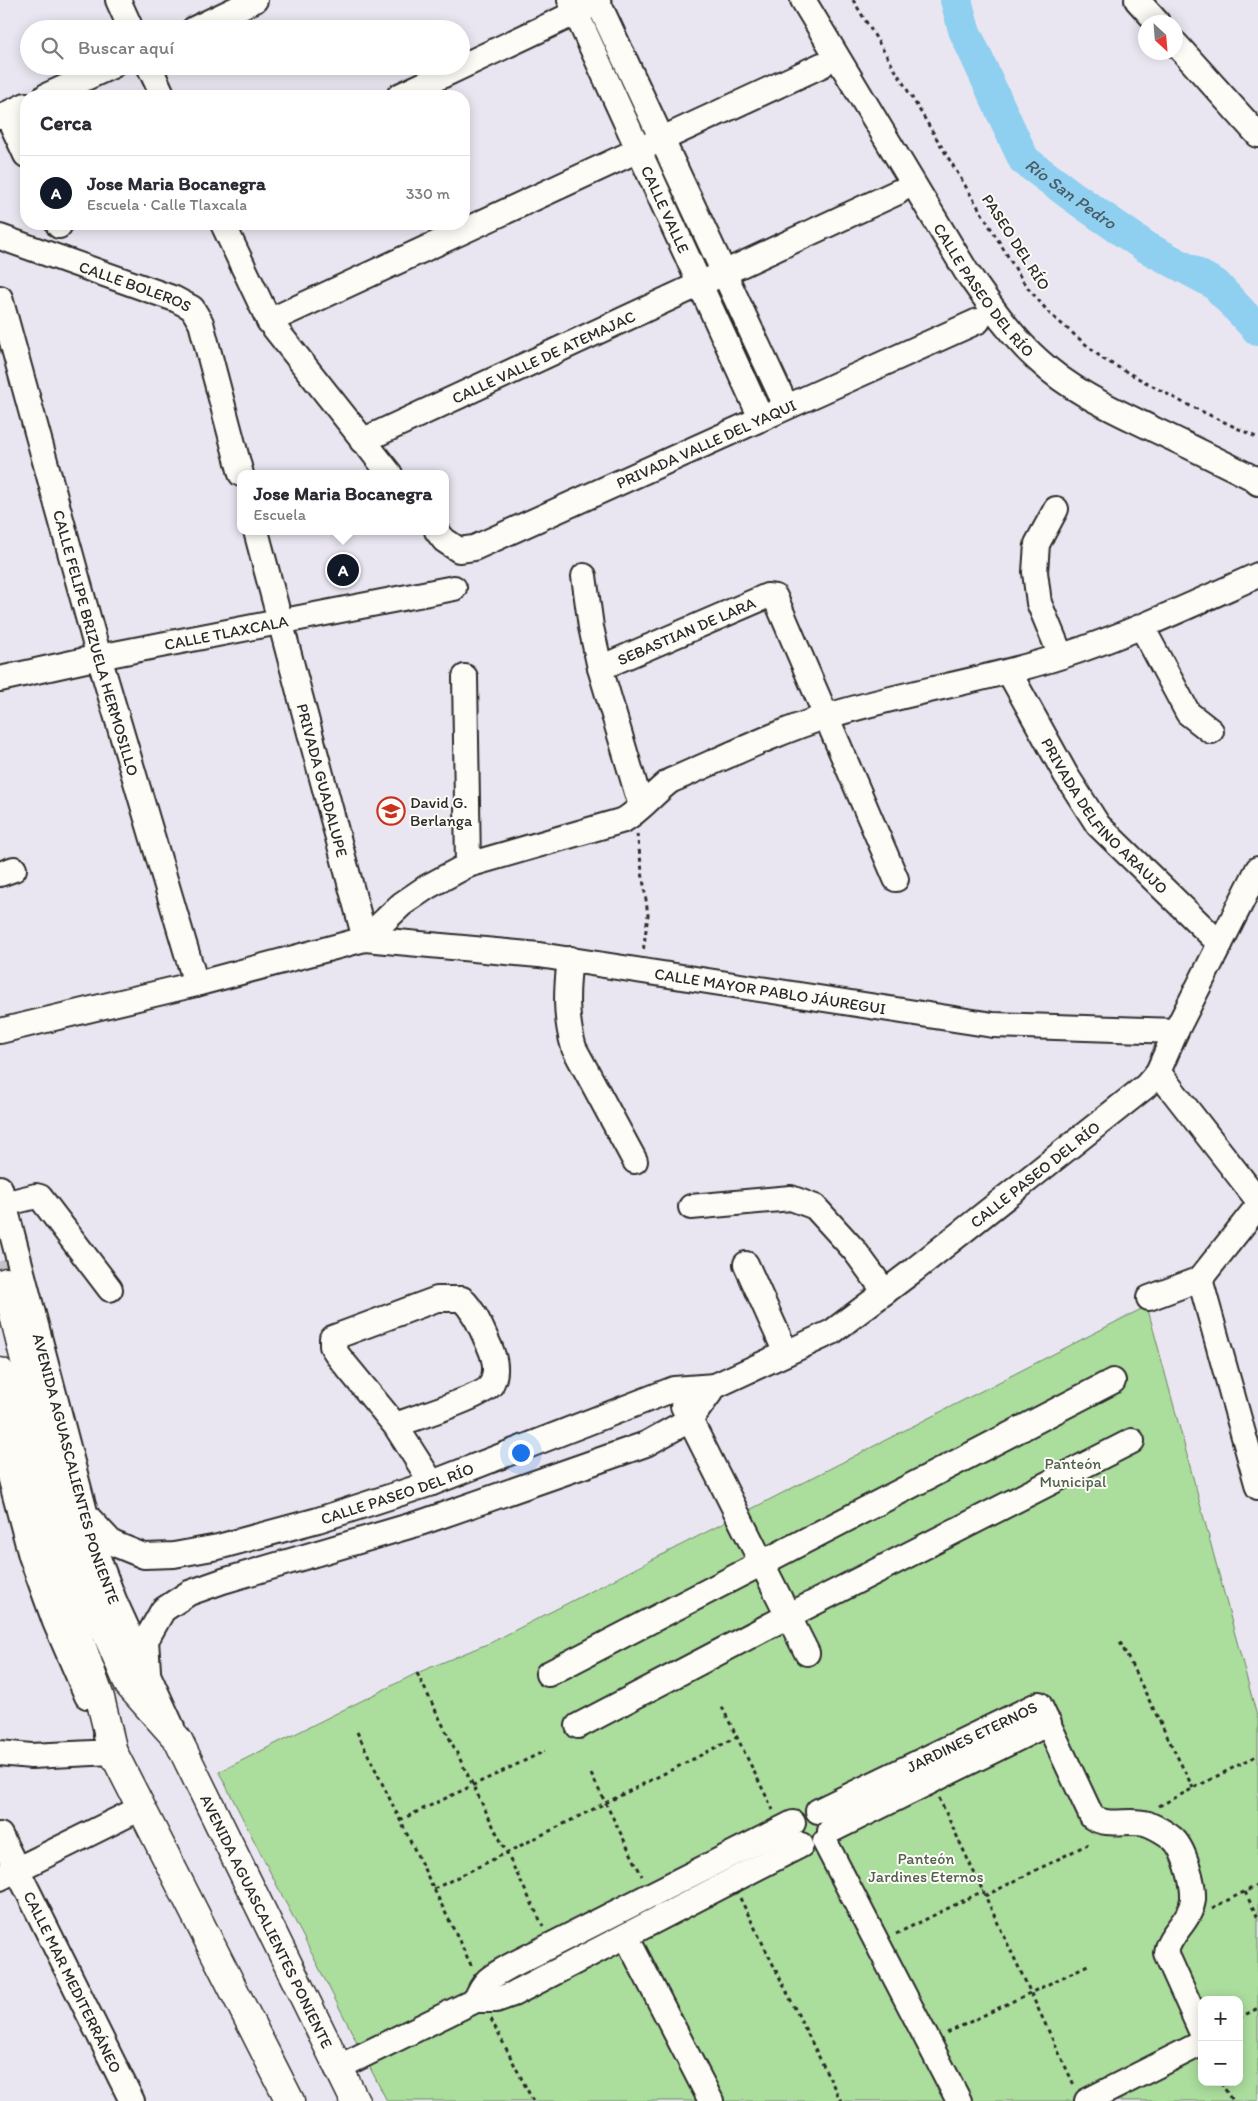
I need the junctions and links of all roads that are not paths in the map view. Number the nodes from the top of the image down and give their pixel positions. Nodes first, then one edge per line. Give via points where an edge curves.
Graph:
1 (118, 0) edge
2 (255, 0) edge
3 (803, 0) edge
4 (1137, 0) edge
5 (600, 1) edge
6 (572, 6) edge
7 (1150, 15) edge
8 (127, 20) edge
9 (213, 20) edge
10 (1183, 52) edge
11 (470, 59) edge
12 (822, 64) dead end
13 (92, 75) edge
14 (153, 75) edge
15 (439, 75) edge
16 (59, 90) edge
17 (160, 90) edge
18 (411, 90) edge
19 (11, 112) edge
20 (1258, 135) edge
21 (20, 138) edge
22 (661, 139) junction
23 (639, 149) junction
24 (898, 192) dead end
25 (470, 228) edge
26 (226, 230) edge
27 (465, 230) edge
28 (0, 237) edge
29 (724, 272) junction
30 (700, 283) junction
31 (0, 298) edge
32 (269, 321) junction
33 (978, 321) dead end
34 (786, 406) junction
35 (761, 418) junction
36 (362, 441) junction
37 (240, 470) edge
38 (387, 470) edge
39 (1258, 483) edge
40 (1056, 509) dead end
41 (257, 535) edge
42 (440, 535) edge
43 (1258, 575) edge
44 (584, 576) dead end
45 (454, 588) dead end
46 (280, 621) junction
47 (1142, 627) junction
48 (1061, 656) junction
49 (99, 657) junction
50 (600, 668) junction
51 (1009, 672) junction
52 (465, 677) dead end
53 (0, 679) edge
54 (827, 716) junction
55 (1211, 731) dead end
56 (637, 810) junction
57 (468, 865) junction
58 (1258, 869) edge
59 (896, 879) dead end
60 (365, 939) junction
61 (1220, 944) junction
62 (570, 959) junction
63 (196, 984) junction
64 (0, 1031) edge
65 (1176, 1031) junction
66 (1158, 1072) junction
67 (635, 1161) dead end
68 (2, 1196) edge
69 (1258, 1200) edge
70 (1258, 1206) edge
71 (691, 1207) dead end
72 (746, 1264) dead end
73 (1200, 1280) junction
74 (6, 1282) tunnel mouth
75 (110, 1289) dead end
76 (885, 1292) junction
77 (1149, 1298) dead end
78 (786, 1353) junction
79 (0, 1372) edge
80 (1113, 1381) dead end
81 (715, 1386) junction
82 (674, 1388) junction
83 (691, 1419) junction
84 (395, 1425) junction
85 (0, 1438) edge
86 (1132, 1441) dead end
87 (432, 1482) junction
88 (1258, 1488) edge
89 (85, 1514) junction
90 (761, 1564) junction
91 (788, 1616) junction
92 (807, 1654) dead end
93 (148, 1671) junction
94 (548, 1674) dead end
95 (1049, 1724) junction
96 (578, 1726) dead end
97 (178, 1740) junction
98 (113, 1752) junction
99 (0, 1753) edge
100 (141, 1808) junction
101 (787, 1826) junction
102 (824, 1828) junction
103 (0, 1835) edge
104 (802, 1845) junction
105 (8, 1874) edge
106 (626, 1936) junction
107 (482, 2000) junction
108 (1198, 2024) edge
109 (1198, 2045) edge
110 (337, 2068) junction
111 (1082, 2096) edge
112 (282, 2098) edge
113 (132, 2101) edge
114 (355, 2101) edge
115 (711, 2101) edge
116 (959, 2101) edge

1 - 8 street
2 - 9 street
3 - 39 street, CALLE PASEO DEL RÍO via 966,271 1037,360 1101,405 1189,445
4 - 7 street
5 - 6 street
5 - 22 street, CALLE VALLE
6 - 11 street
6 - 23 street, CALLE VALLE
10 - 20 street
12 - 22 street
13 - 16 street
14 - 17 street
15 - 18 street
19 - 21 street
22 - 23 street
22 - 29 street, CALLE VALLE
23 - 25 street
23 - 30 street, CALLE VALLE
24 - 29 street, CALLE VALLE DE ATEMAJAC
26 - 32 street
27 - 32 street
28 - 37 street, CALLE BOLEROS via 175,299 192,308 201,323
29 - 30 street, CALLE VALLE DE ATEMAJAC
29 - 34 street, CALLE VALLE
30 - 35 street, CALLE VALLE
30 - 36 street, CALLE VALLE DE ATEMAJAC
31 - 49 street, CALLE FELIPE BRIZUELA HERMOSILLO
32 - 36 street
33 - 34 street, PRIVADA VALLE DEL YAQUI
34 - 35 street, PRIVADA VALLE DEL YAQUI
35 - 42 street, PRIVADA VALLE DEL YAQUI via 474,548 459,550
36 - 38 street
40 - 48 street via 1037,544 1035,572 1039,603
41 - 46 street
43 - 47 street
44 - 50 street
45 - 46 street, CALLE TLAXCALA
46 - 49 street, CALLE TLAXCALA
46 - 60 street, PRIVADA GUADALUPE
47 - 48 street
47 - 55 street via 1188,713
48 - 51 street
49 - 53 street, CALLE TLAXCALA
49 - 63 street, CALLE FELIPE BRIZUELA HERMOSILLO
50 - 54 street, SEBASTIAN DE LARA via 772,595 776,597
50 - 56 street
51 - 54 street via 906,694
51 - 61 street, PRIVADA DELFINO ARAUJO via 1066,775 1098,825
52 - 57 street
54 - 56 street via 670,781
54 - 59 street
56 - 57 street via 624,820
57 - 60 street via 402,904
58 - 61 street, CALLE PASEO DEL RÍO
60 - 62 street, CALLE MAYOR PABLO JÁUREGUI
60 - 63 street
61 - 65 street, CALLE PASEO DEL RÍO
62 - 65 street, CALLE MAYOR PABLO JÁUREGUI via 993,1026
62 - 67 street via 566,989 568,1029 574,1048
63 - 64 street
65 - 66 street, CALLE PASEO DEL RÍO
66 - 69 street
66 - 76 street, CALLE PASEO DEL RÍO via 1146,1086
68 - 75 street via 40,1197
68 - 89 street, AVENIDA AGUASCALIENTES PONIENTE
70 - 73 street
71 - 76 street via 791,1198 815,1207 855,1251
72 - 78 street
73 - 77 street
73 - 88 street
74 - 97 main road, AVENIDA AGUASCALIENTES PONIENTE via 72,1545 129,1685
76 - 78 street, CALLE PASEO DEL RÍO via 832,1332
78 - 81 street, CALLE PASEO DEL RÍO
79 - 98 main road via 48,1552 100,1698
80 - 90 street
81 - 82 street, CALLE PASEO DEL RÍO
81 - 83 street, CALLE PASEO DEL RÍO
82 - 83 street
82 - 87 street, CALLE PASEO DEL RÍO
83 - 90 street
83 - 93 street, CALLE PASEO DEL RÍO via 646,1444 423,1522 189,1593 163,1610 146,1640
84 - 84 street via 339,1357 332,1346 332,1338 437,1299 462,1299 472,1309 493,1354 496,1373 490,1387
84 - 87 street
85 - 98 street via 31,1556 55,1622
86 - 91 street
87 - 89 street, CALLE PASEO DEL RÍO via 318,1520 218,1547 174,1555 144,1556 112,1543
89 - 93 street, AVENIDA AGUASCALIENTES PONIENTE via 114,1600
90 - 91 street
90 - 94 street
91 - 92 street
91 - 96 street
93 - 97 street, AVENIDA AGUASCALIENTES PONIENTE
95 - 102 street
95 - 102 street, JARDINES ETERNOS via 1039,1704
95 - 108 street, JARDINES ETERNOS via 1092,1818 1100,1823 1148,1824 1173,1838 1189,1868 1193,1899 1184,1924 1167,1944 1166,1953
97 - 110 main road, AVENIDA AGUASCALIENTES PONIENTE
98 - 99 street via 31,1756
98 - 100 main road
100 - 105 street
100 - 112 main road
101 - 102 street via 801,1812 812,1810
101 - 104 street
101 - 107 street via 492,1976
102 - 104 street via 814,1848
102 - 116 street
103 - 105 street, CALLE MAR MEDITERRÁNEO
104 - 106 street
105 - 113 street, CALLE MAR MEDITERRÁNEO
106 - 107 street via 513,1994 496,2000
106 - 115 street
107 - 110 street
109 - 111 street
110 - 114 main road, AVENIDA AGUASCALIENTES PONIENTE

